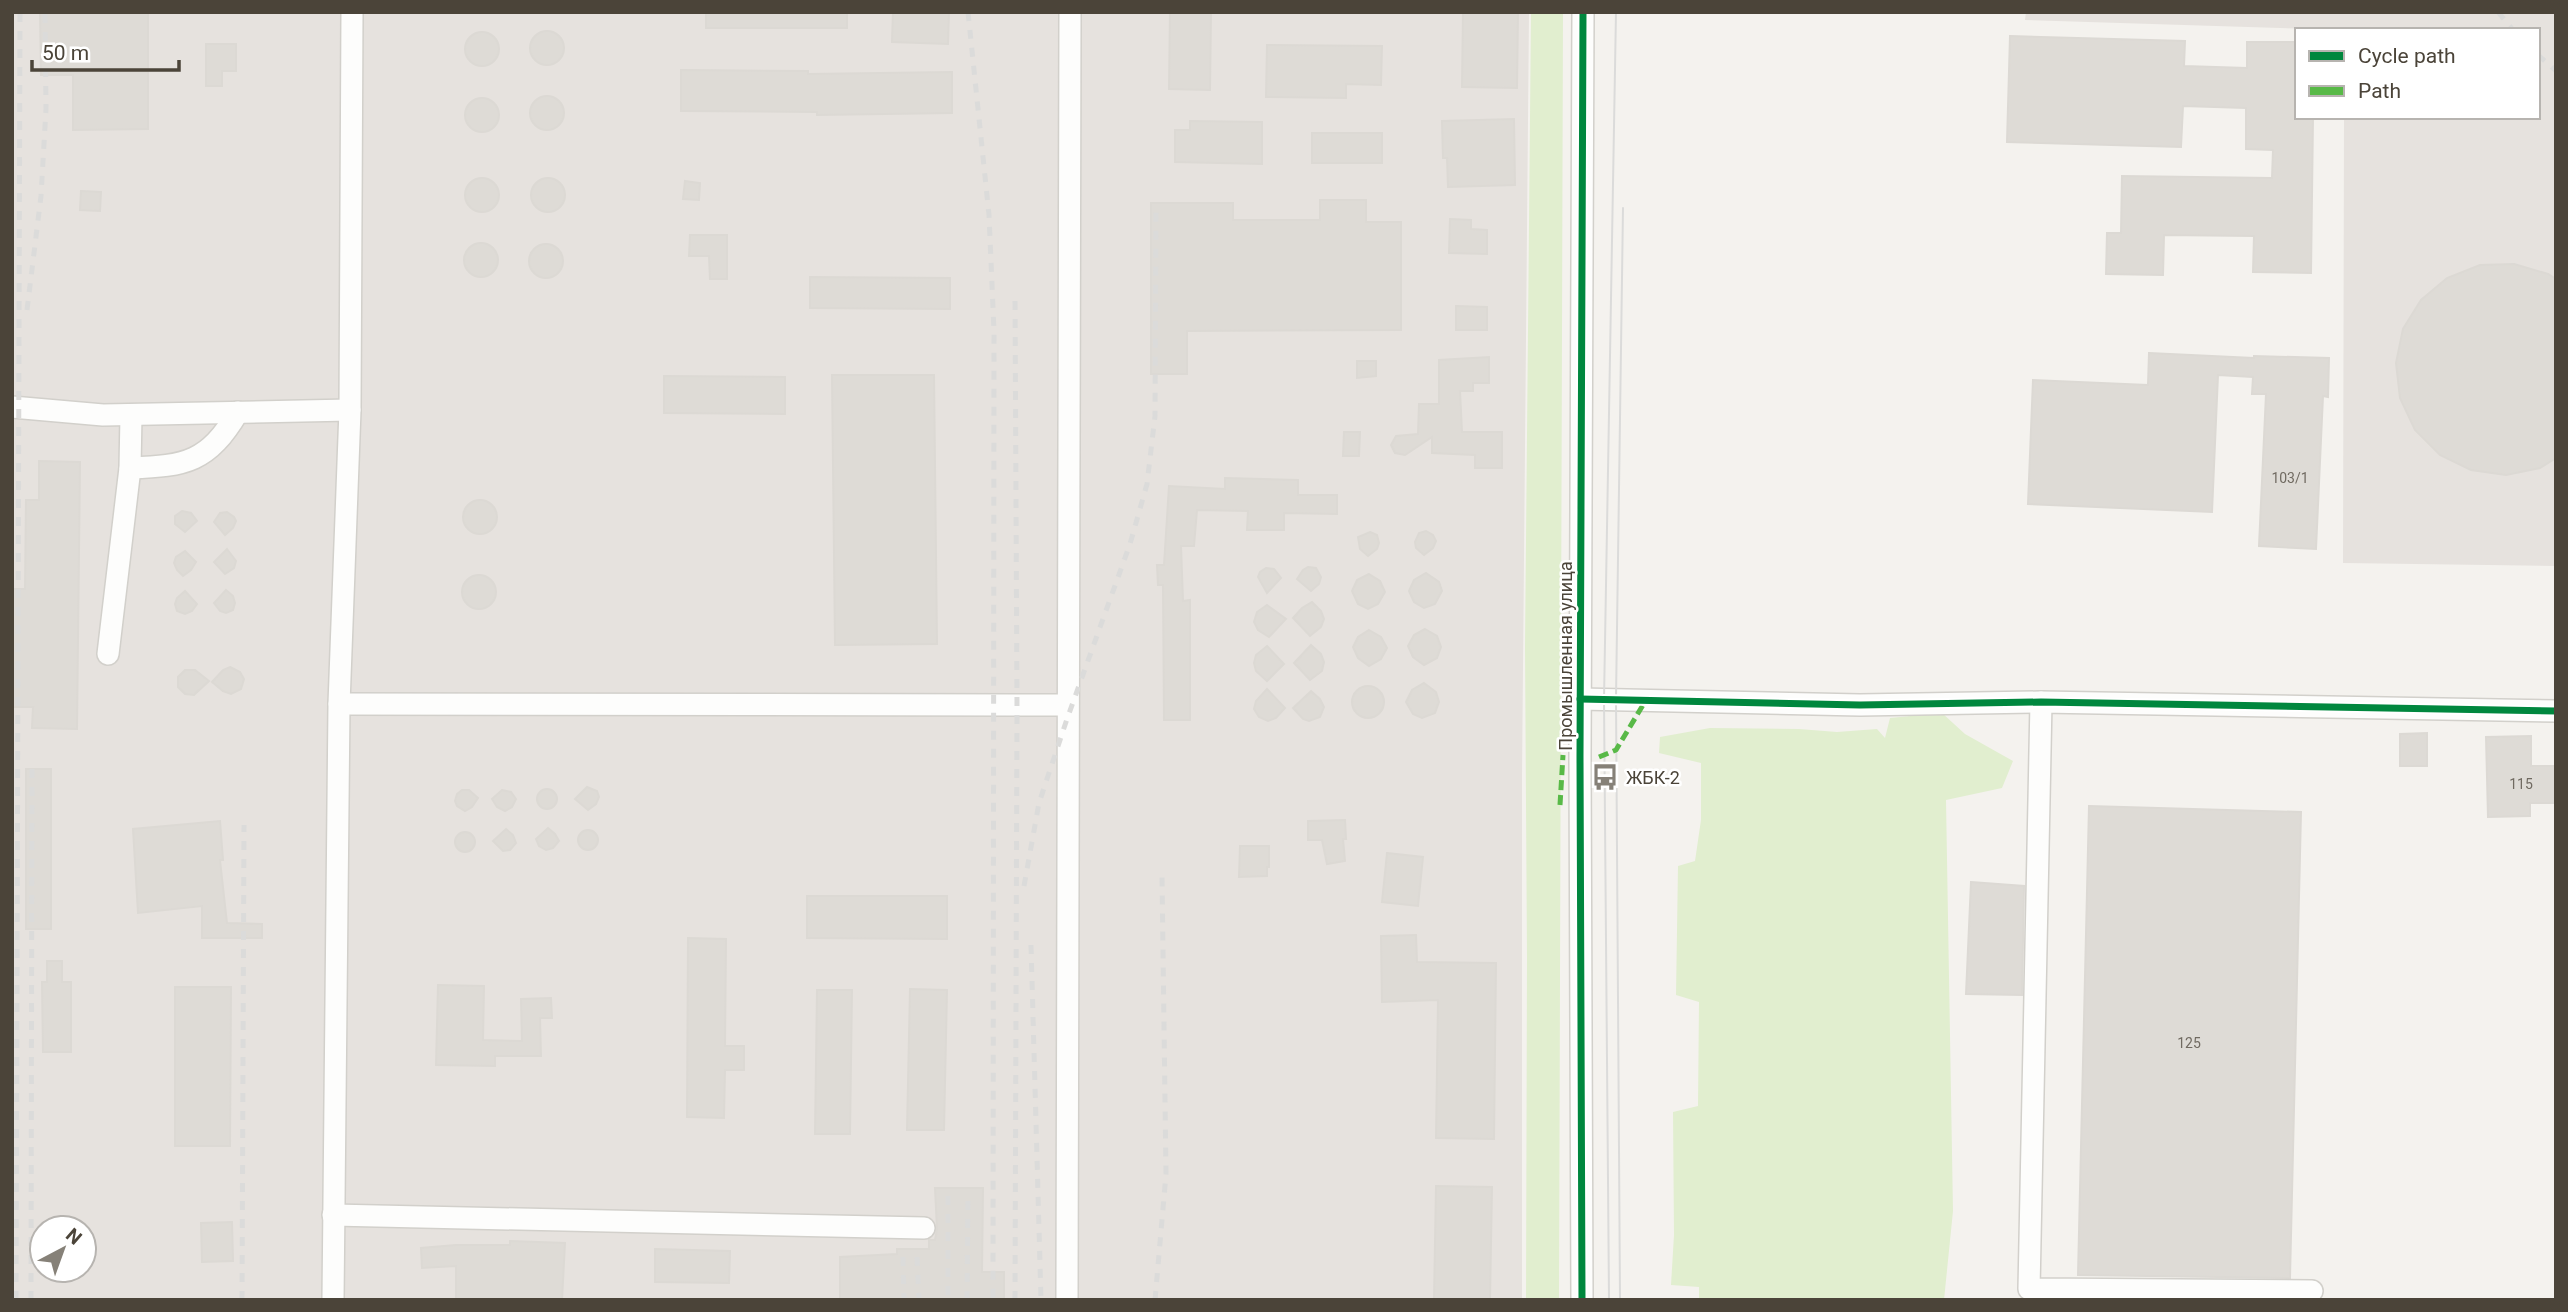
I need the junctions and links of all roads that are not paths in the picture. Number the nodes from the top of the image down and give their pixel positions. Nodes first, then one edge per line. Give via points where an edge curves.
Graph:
1 (352, 12) edge
2 (1070, 12) edge
3 (1583, 12) edge
4 (12, 407) edge
5 (350, 410) junction
6 (238, 412) junction
7 (131, 415) junction
8 (130, 468) junction
9 (107, 654) dead end
10 (1580, 699) junction
11 (2041, 702) junction
12 (339, 704) junction
13 (1067, 705) junction
14 (2556, 711) edge
15 (333, 1215) junction
16 (924, 1228) dead end
17 (2312, 1290) dead end
18 (333, 1300) edge
19 (1067, 1300) edge
20 (1582, 1300) edge

1 - 5 street
2 - 13 street
3 - 10 street, Промышленная улица
4 - 7 street
5 - 6 street
5 - 12 street
6 - 7 street
6 - 8 street via 222,439 199,457 163,467
7 - 8 street
8 - 9 street
10 - 11 street via 1860,705
10 - 20 street, Промышленная улица
11 - 14 street
11 - 17 street via 2029,1289
12 - 13 street
12 - 15 street
13 - 19 street
15 - 16 street
15 - 18 street

